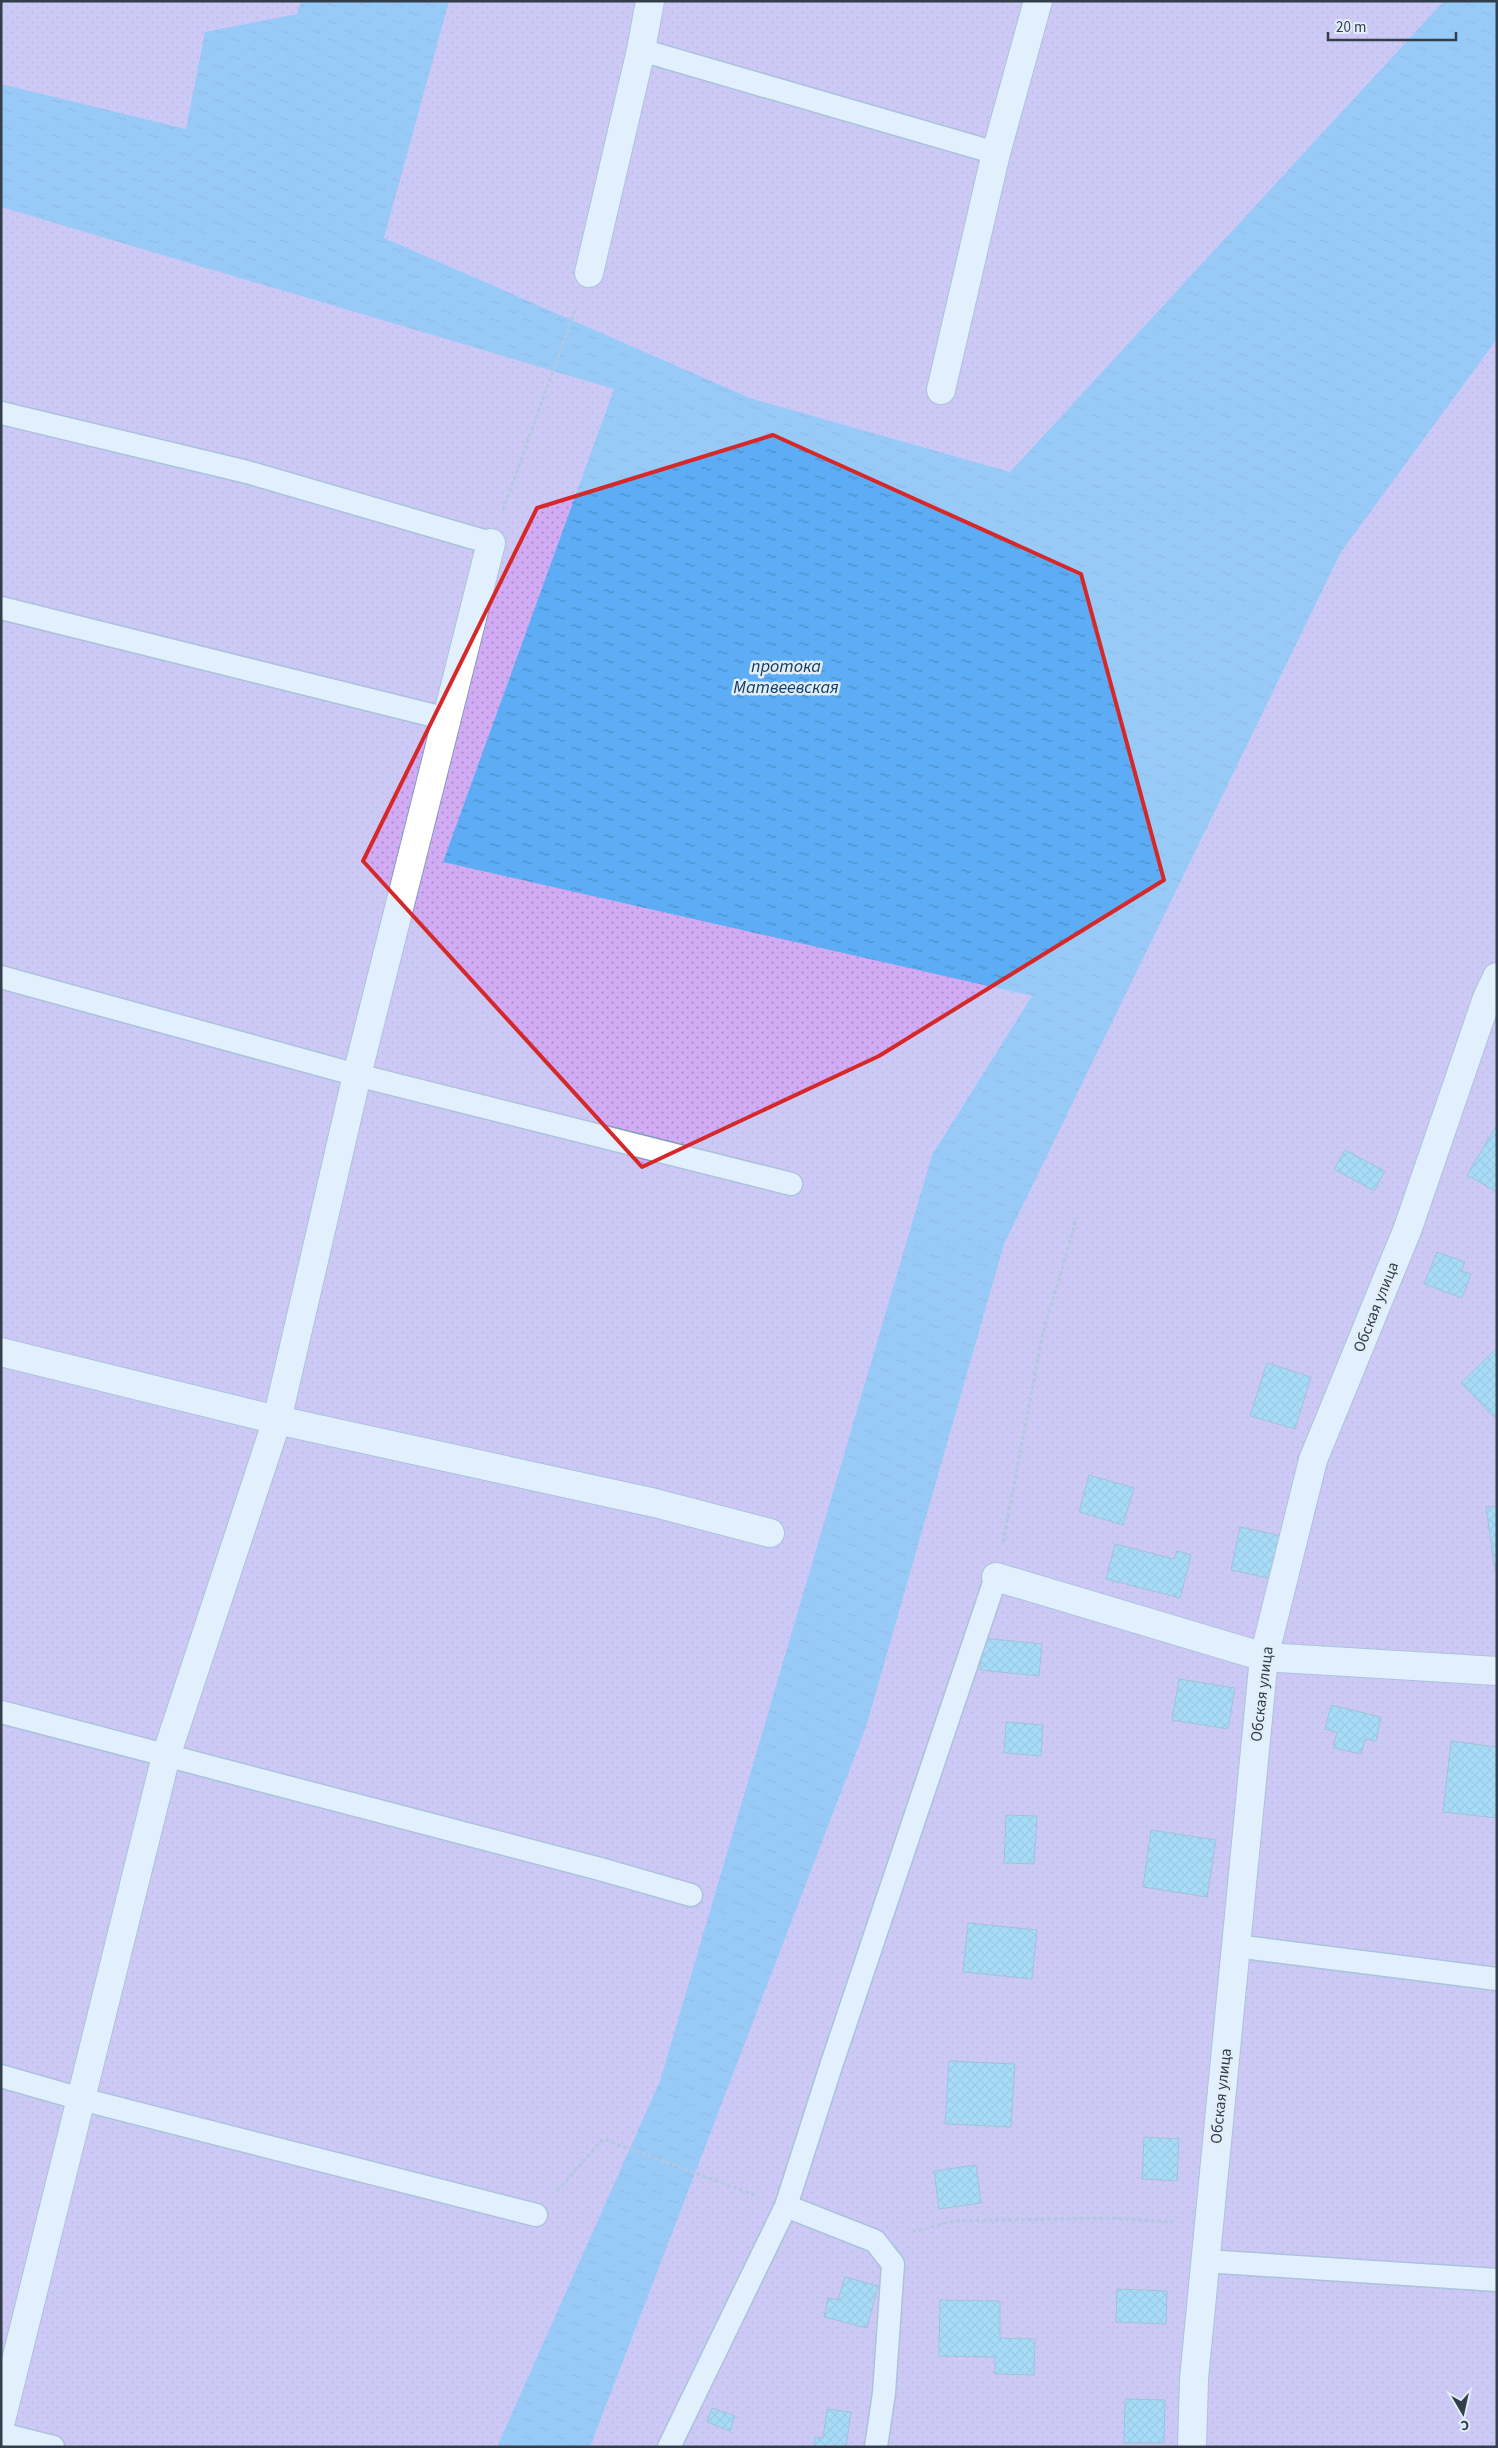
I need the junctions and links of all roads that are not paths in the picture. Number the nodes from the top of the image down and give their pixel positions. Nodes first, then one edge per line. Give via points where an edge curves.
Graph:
1 (650, 1) edge
2 (1038, 1) edge
3 (641, 50) junction
4 (996, 153) junction
5 (589, 273) road end
6 (941, 390) dead end
7 (1, 413) edge
8 (491, 543) joint
9 (1, 608) edge
10 (447, 719) junction
11 (1, 977) edge
12 (1497, 977) edge
13 (357, 1075) junction
14 (791, 1184) dead end
15 (1, 1352) edge
16 (276, 1420) junction
17 (770, 1532) dead end
18 (996, 1577) joint
19 (1264, 1657) junction
20 (1497, 1670) edge
21 (1, 1712) edge
22 (166, 1756) junction
23 (691, 1895) dead end
24 (1236, 1946) junction
25 (1497, 1979) edge
26 (1, 2076) edge
27 (82, 2098) junction
28 (786, 2206) junction
29 (536, 2215) road end
30 (1205, 2261) junction
31 (1497, 2280) edge
32 (1, 2421) edge
33 (1, 2434) edge
34 (53, 2447) edge
35 (669, 2447) edge
36 (876, 2447) edge
37 (1192, 2447) edge

1 - 3 street
2 - 4 street
3 - 4 lane
3 - 5 street
4 - 6 street
7 - 8 lane via 247,472
8 - 10 street
9 - 10 lane
10 - 13 street
11 - 13 lane
12 - 19 street, Обская улица via 1408,1228 1313,1460
13 - 14 lane
13 - 16 street
15 - 16 street
16 - 17 street
16 - 22 street
18 - 19 street
18 - 28 lane
19 - 20 street
19 - 24 street, Обская улица
21 - 22 lane
22 - 23 lane
22 - 27 street
24 - 25 lane
24 - 30 street, Обская улица
26 - 27 lane
27 - 29 lane
27 - 32 street
28 - 35 lane
28 - 36 lane via 875,2241 893,2264 884,2394
30 - 31 lane
30 - 37 street, Обская улица via 1194,2379
33 - 34 lane

